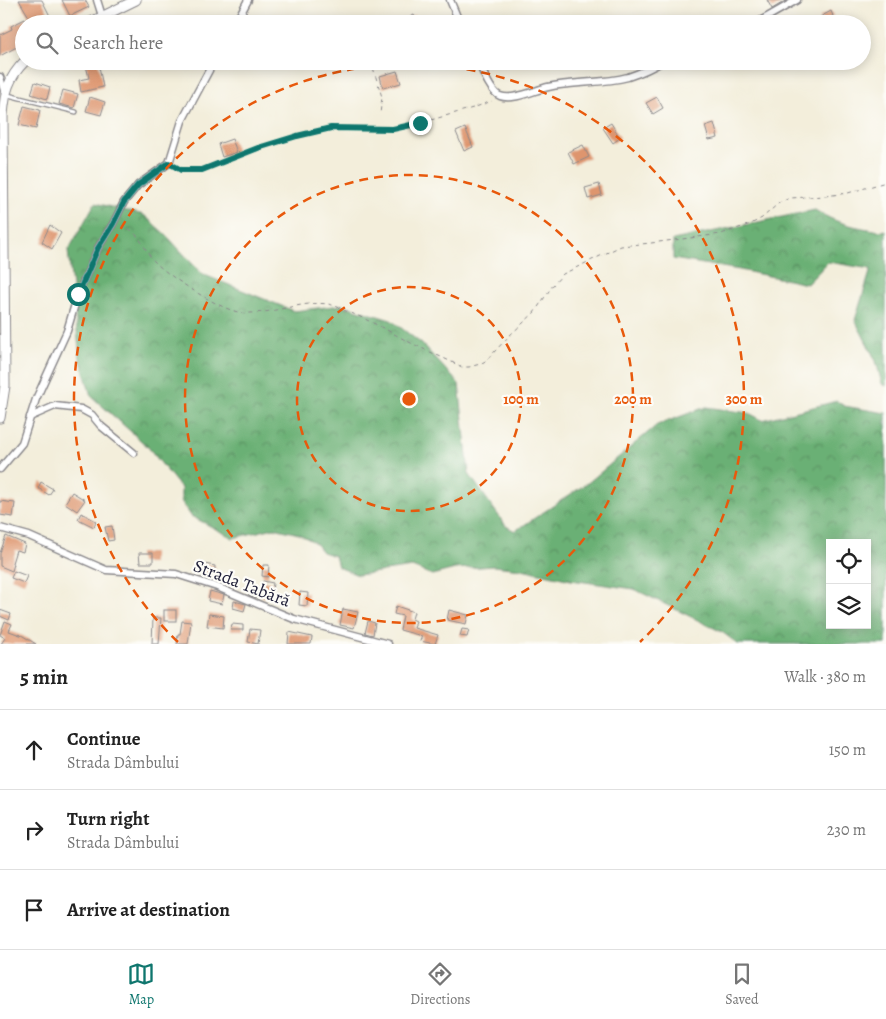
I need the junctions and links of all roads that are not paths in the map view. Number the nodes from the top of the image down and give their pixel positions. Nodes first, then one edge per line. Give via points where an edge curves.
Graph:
1 (97, 0) edge
2 (136, 0) edge
3 (248, 0) edge
4 (450, 0) edge
5 (797, 0) edge
6 (102, 15) edge
7 (104, 15) edge
8 (240, 15) edge
9 (456, 15) edge
10 (771, 15) edge
11 (18, 70) edge
12 (210, 70) edge
13 (483, 70) edge
14 (645, 70) edge
15 (0, 78) edge
16 (5, 94) junction
17 (76, 112) dead end
18 (30, 417) junction
19 (0, 418) edge
20 (134, 452) dead end
21 (0, 469) edge
22 (0, 528) edge
23 (388, 644) edge

1 - 6 street
2 - 7 main road
3 - 8 street
4 - 9 street
5 - 10 street
11 - 16 main road
12 - 18 street via 182,121 169,163 138,185 124,202 91,262 67,331
13 - 14 street via 499,96 528,94 565,84 611,80
15 - 16 street
16 - 17 lane
16 - 19 main road via 5,386
18 - 20 street via 55,406 81,409
18 - 21 street via 22,443
22 - 23 street, Strada Tabără via 29,536 106,570 176,574 216,586 294,619

